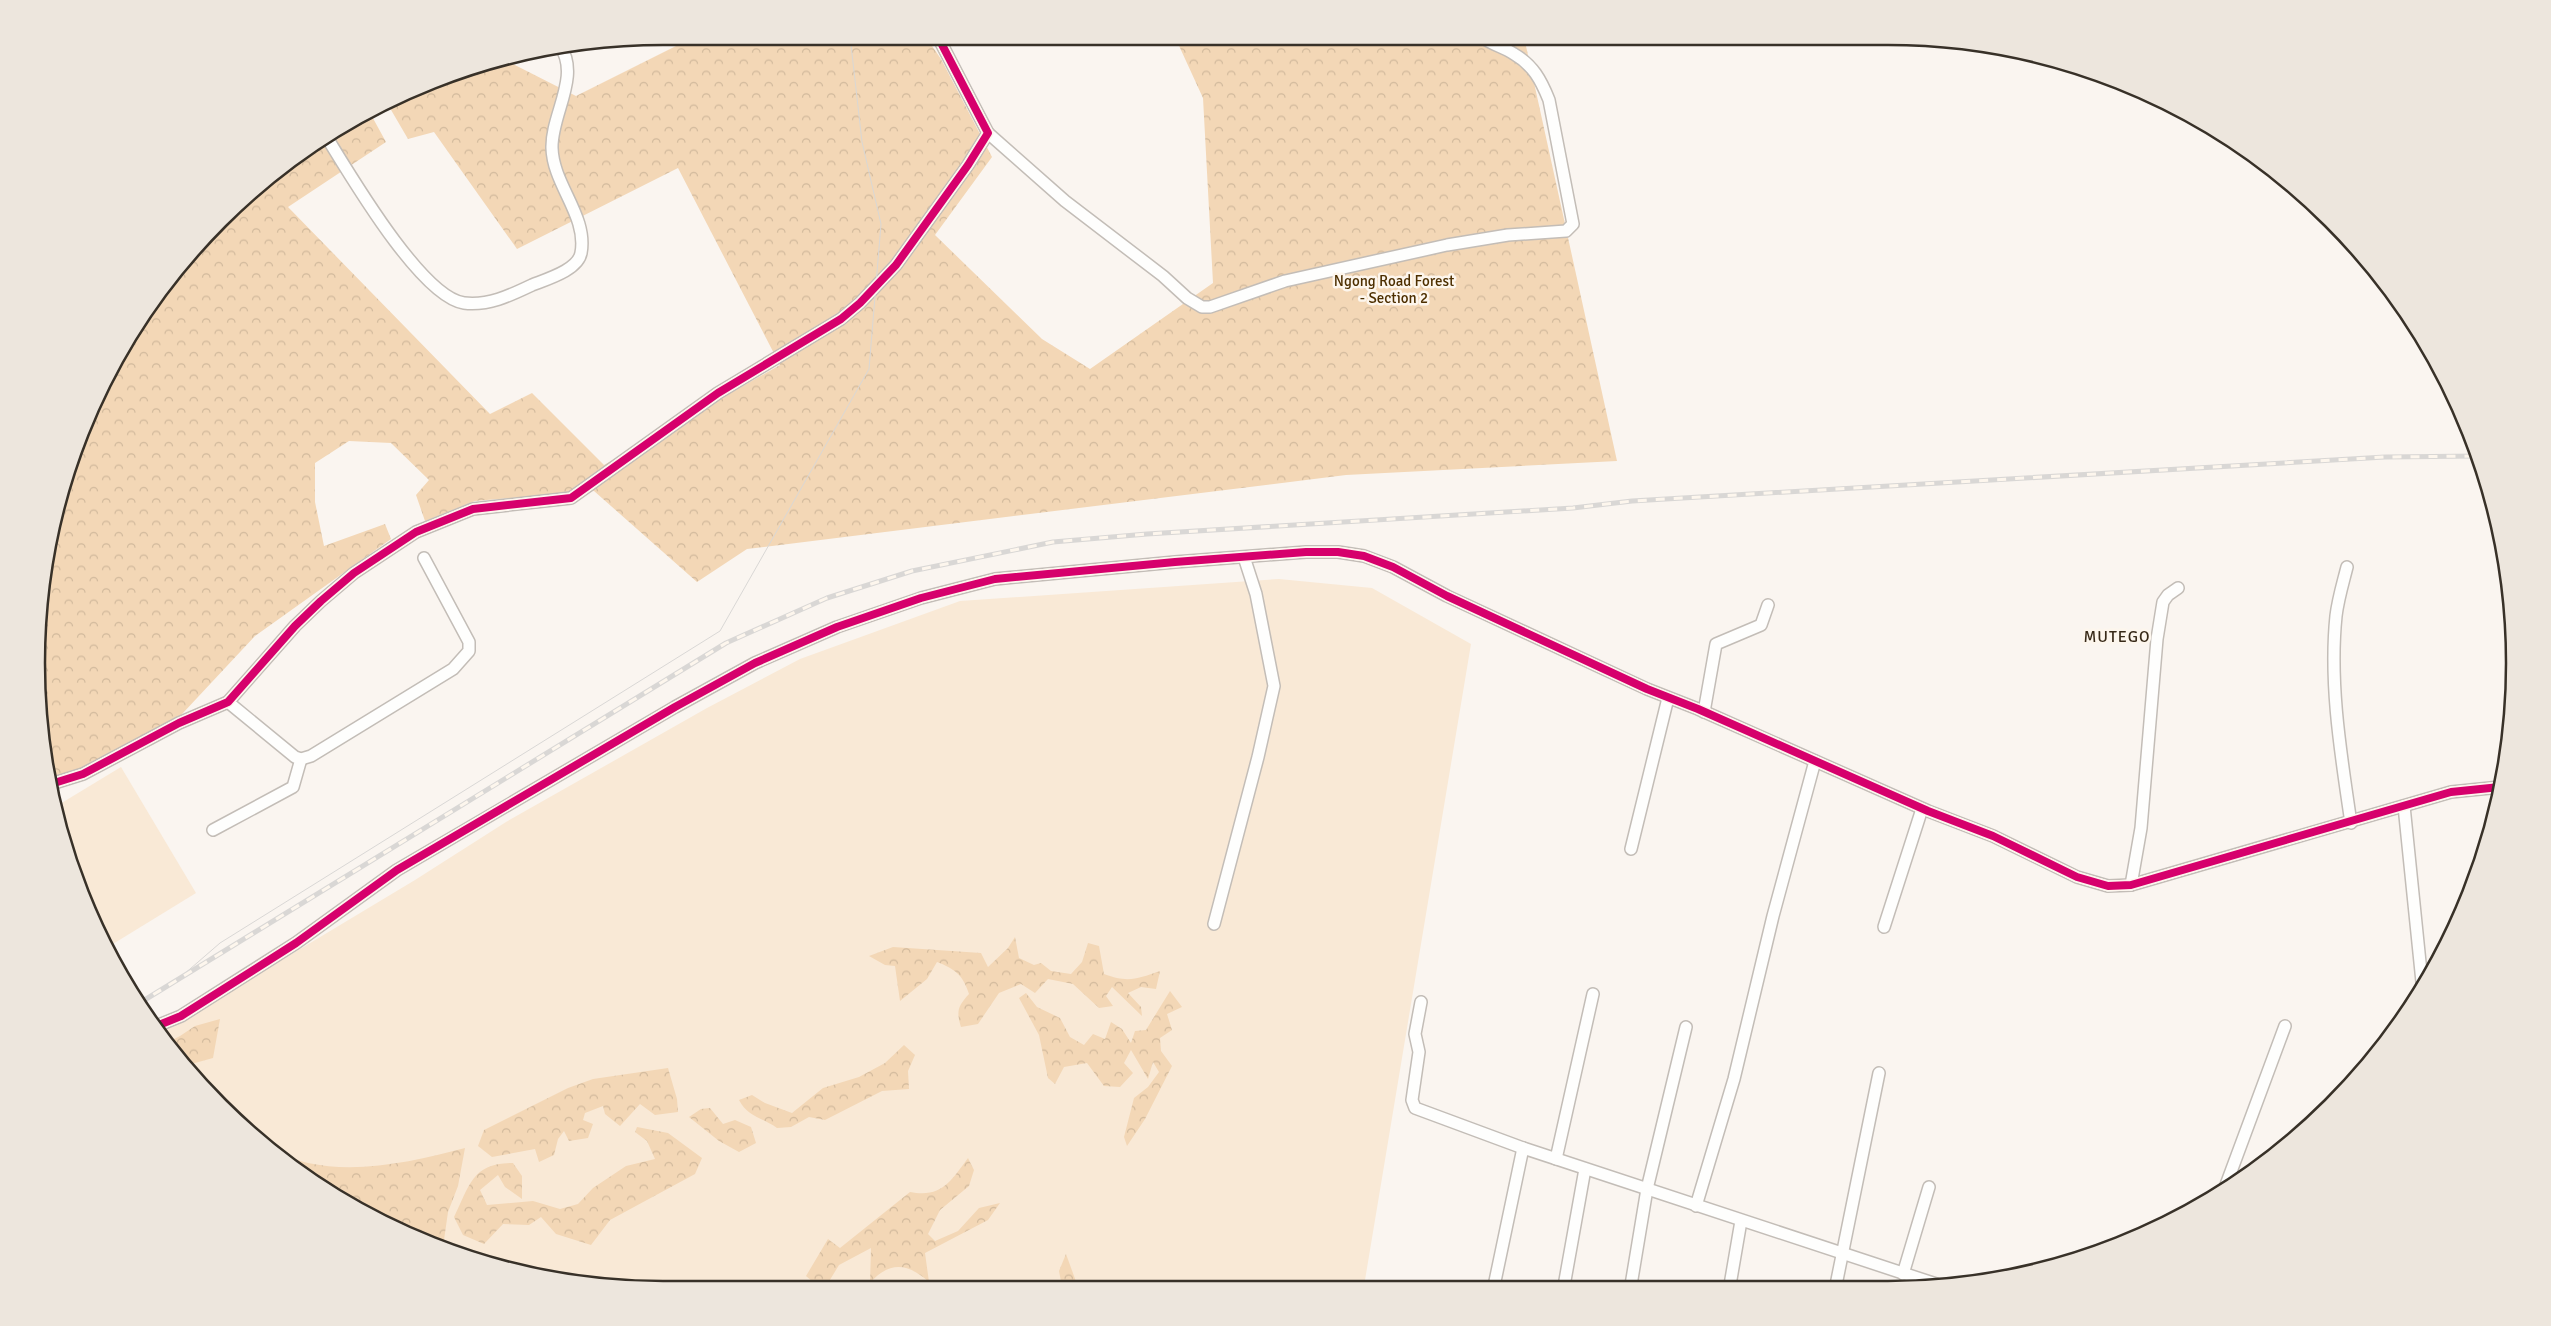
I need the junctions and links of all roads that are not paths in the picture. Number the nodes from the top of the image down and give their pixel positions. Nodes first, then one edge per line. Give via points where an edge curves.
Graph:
1 (943, 45) edge
2 (1498, 45) edge
3 (565, 53) edge
4 (988, 133) junction
5 (330, 143) edge
6 (1244, 557) junction
7 (424, 558) dead end
8 (2347, 567) dead end
9 (2178, 588) dead end
10 (1768, 605) dead end
11 (1668, 698) junction
12 (228, 702) junction
13 (1704, 712) junction
14 (302, 759) junction
15 (1815, 761) junction
16 (57, 782) edge
17 (2493, 788) edge
18 (2404, 806) junction
19 (1922, 809) junction
20 (2351, 822) junction
21 (213, 830) dead end
22 (1631, 849) dead end
23 (2131, 885) junction
24 (1214, 924) dead end
25 (1884, 927) dead end
26 (2421, 975) edge
27 (1593, 994) dead end
28 (1422, 1002) dead end
29 (162, 1024) edge
30 (2285, 1026) dead end
31 (1686, 1027) dead end
32 (1879, 1073) dead end
33 (1523, 1148) junction
34 (1556, 1159) junction
35 (1585, 1169) junction
36 (2228, 1179) edge
37 (1929, 1187) dead end
38 (1647, 1189) junction
39 (1696, 1206) junction
40 (1741, 1221) junction
41 (1841, 1254) junction
42 (1903, 1274) junction
43 (1923, 1280) edge
44 (1495, 1281) edge
45 (1565, 1281) edge
46 (1632, 1281) edge
47 (1731, 1281) edge
48 (1837, 1281) edge

1 - 4 street
2 - 4 street via 1533,69 1549,100 1572,228 1508,234 1447,245 1285,280 1210,307 1187,298 1065,201
3 - 5 street via 568,78 556,118 552,148 555,170 578,220 581,253 578,261 568,269 509,296 484,303 462,302 442,293 429,282 368,202
4 - 12 street via 896,265 841,319 718,393 571,498 473,509 416,532 354,573 321,601
6 - 11 street via 1306,552 1364,556
6 - 24 street via 1256,594 1274,686
6 - 29 street via 995,579 897,606 789,647 718,682 397,870 296,944 181,1016
7 - 14 street via 466,633 469,651 453,669 334,743
8 - 20 street via 2336,613 2334,638 2341,755
9 - 23 street via 2163,602 2157,639 2141,828
10 - 13 street via 1761,625 1716,644
11 - 13 street
11 - 22 street
12 - 14 street via 276,743
12 - 16 street via 179,723 83,774
13 - 15 street
14 - 21 street via 293,786
15 - 19 street
15 - 39 street via 1730,1092
17 - 18 street via 2450,792
18 - 20 street
18 - 26 street
19 - 23 street via 1993,836 2077,877 2108,886
19 - 25 street
20 - 23 street
27 - 34 street
28 - 33 street via 1414,1034 1420,1052 1412,1100 1415,1108
30 - 36 street
31 - 38 street
32 - 41 street
33 - 34 street
33 - 44 street
34 - 35 street
35 - 38 street
35 - 45 street
37 - 42 street
38 - 39 street
38 - 46 street
39 - 40 street
40 - 41 street
40 - 47 street
41 - 42 street
41 - 48 street
42 - 43 street

